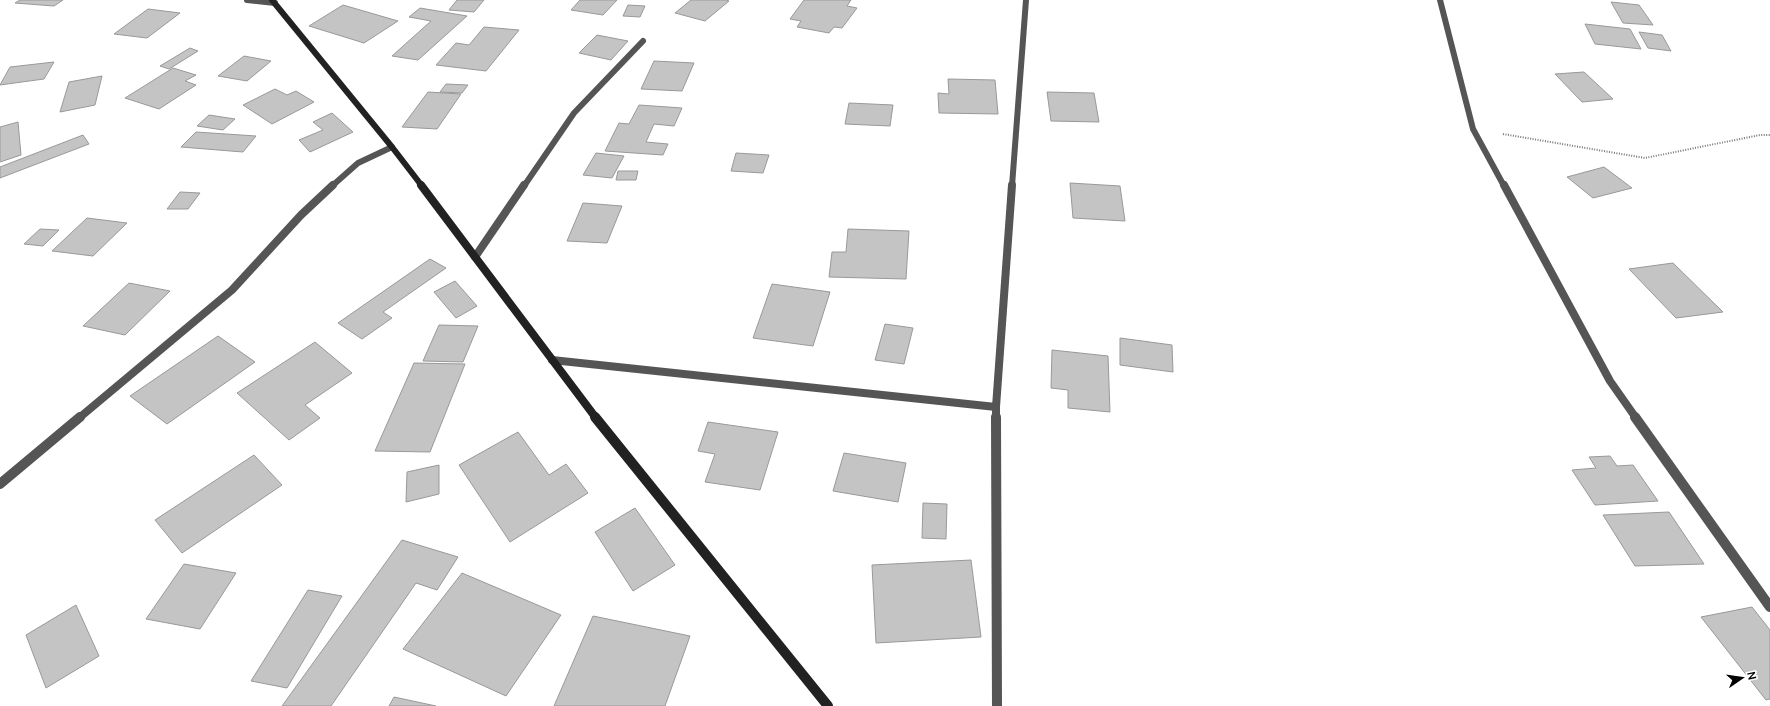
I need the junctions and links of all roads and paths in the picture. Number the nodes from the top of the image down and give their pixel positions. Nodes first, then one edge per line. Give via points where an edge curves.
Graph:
1 (247, 0) edge
2 (1026, 0) edge
3 (1440, 0) edge
4 (273, 2) edge
5 (643, 41) dead end
6 (1473, 128) junction
7 (1770, 135) edge
8 (392, 148) junction
9 (475, 257) junction
10 (552, 360) junction
11 (996, 407) junction
12 (0, 484) edge
13 (1770, 607) edge
14 (828, 706) edge
15 (998, 706) edge

1 - 4 street
2 - 11 street
3 - 6 street
4 - 8 main road
5 - 9 street via 574,113
6 - 7 path via 1645,158
6 - 13 street via 1610,381
8 - 9 main road
8 - 12 street via 358,163 301,214 232,290
9 - 10 main road
10 - 11 street
10 - 14 main road via 590,411
11 - 15 street

